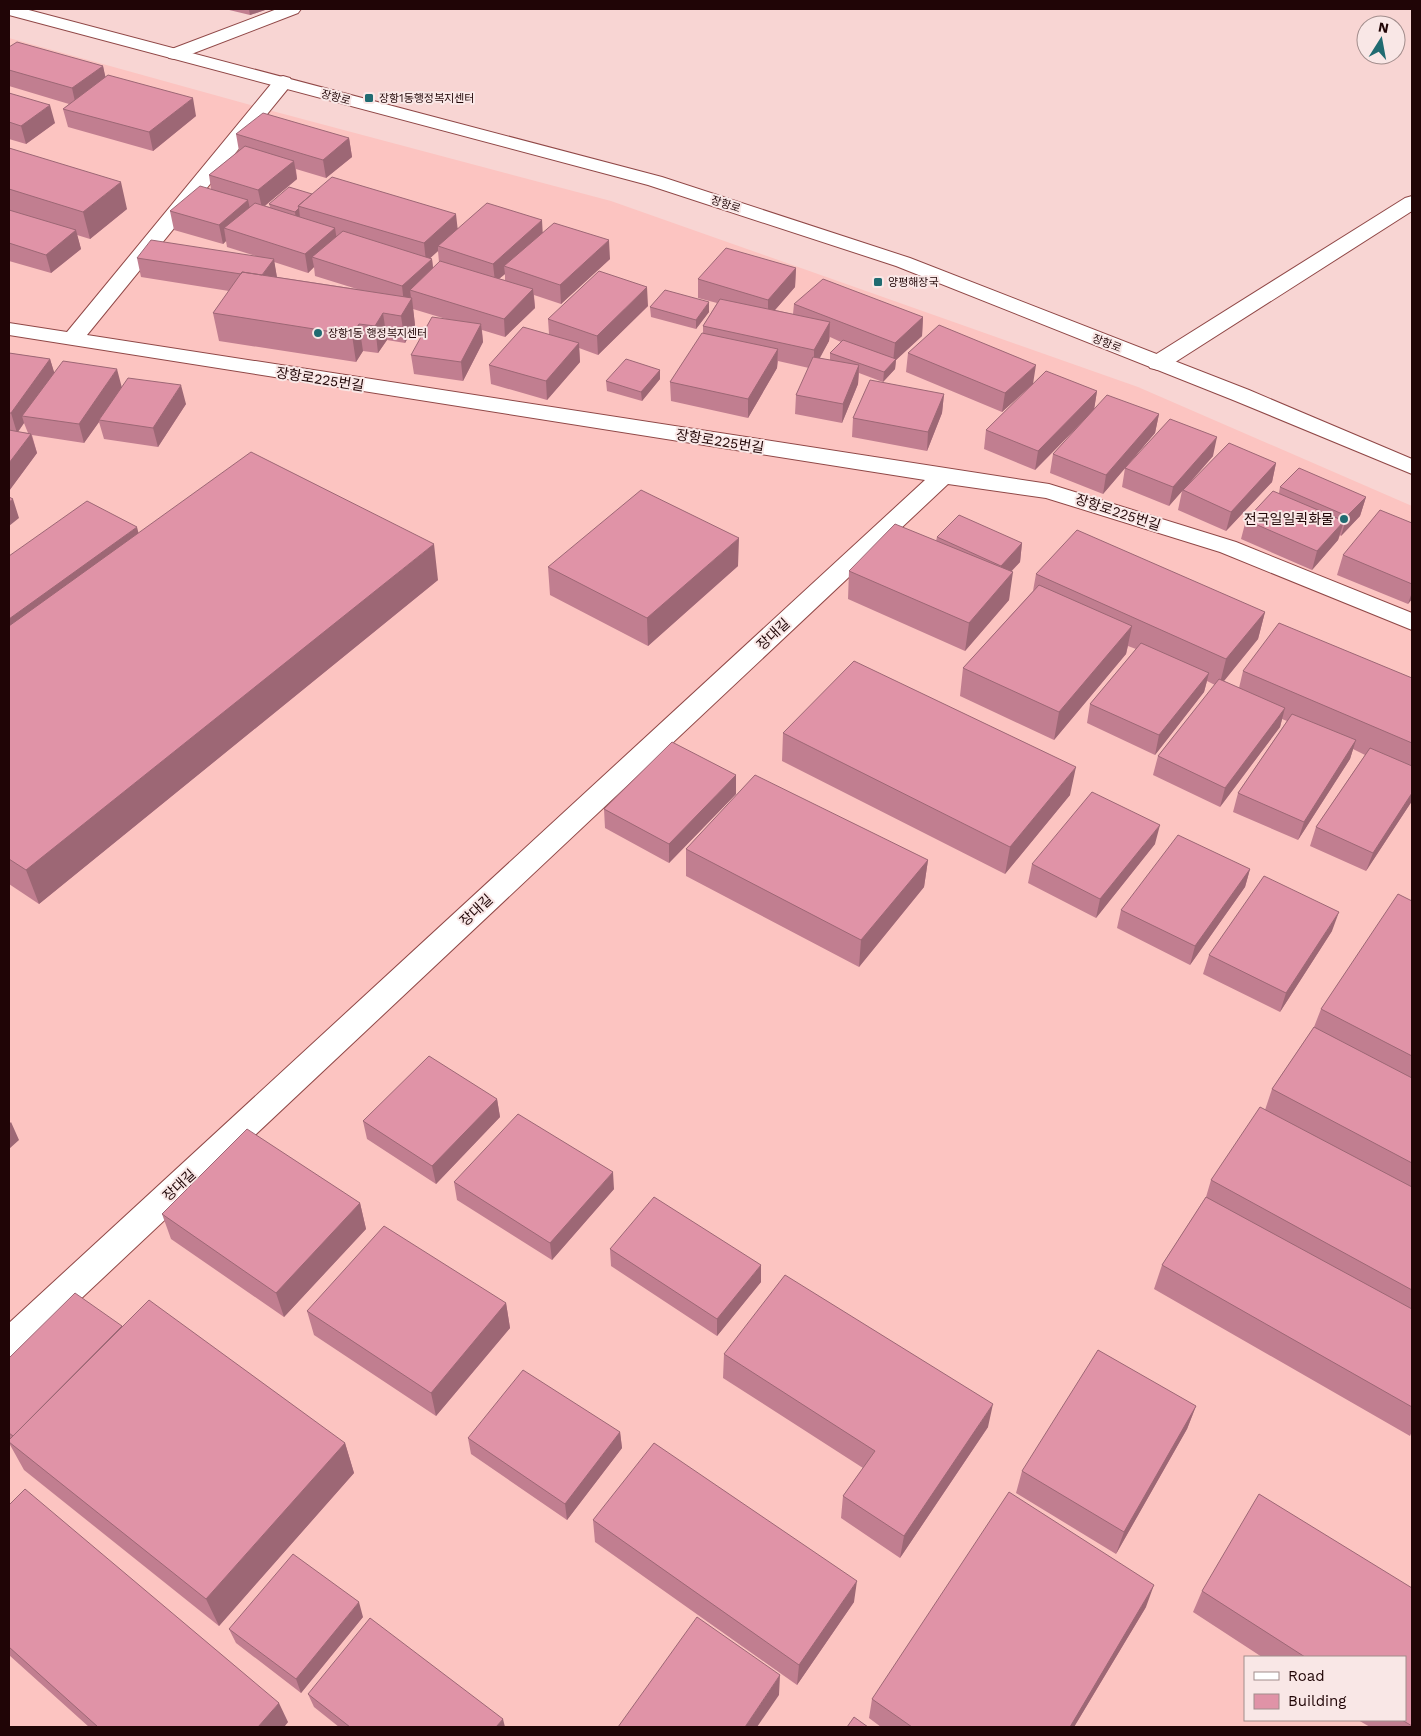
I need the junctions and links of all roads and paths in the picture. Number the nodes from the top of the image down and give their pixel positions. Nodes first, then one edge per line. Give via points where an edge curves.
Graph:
1 (292, 9) edge
2 (9, 10) edge
3 (176, 54) junction
4 (283, 82) junction
5 (1412, 202) edge
6 (9, 329) edge
7 (71, 340) junction
8 (1158, 363) junction
9 (1412, 466) edge
10 (943, 476) junction
11 (1412, 622) edge
12 (9, 1344) edge

1 - 3 street
2 - 3 street, 장항로
3 - 4 street, 장항로
4 - 7 street
4 - 8 street, 장항로 via 655,181 903,262
5 - 8 street
6 - 7 street, 장항로225번길
7 - 10 street, 장항로225번길
8 - 9 street, 장항로
10 - 11 street, 장항로225번길 via 1050,491 1228,547
10 - 12 street, 장대길

